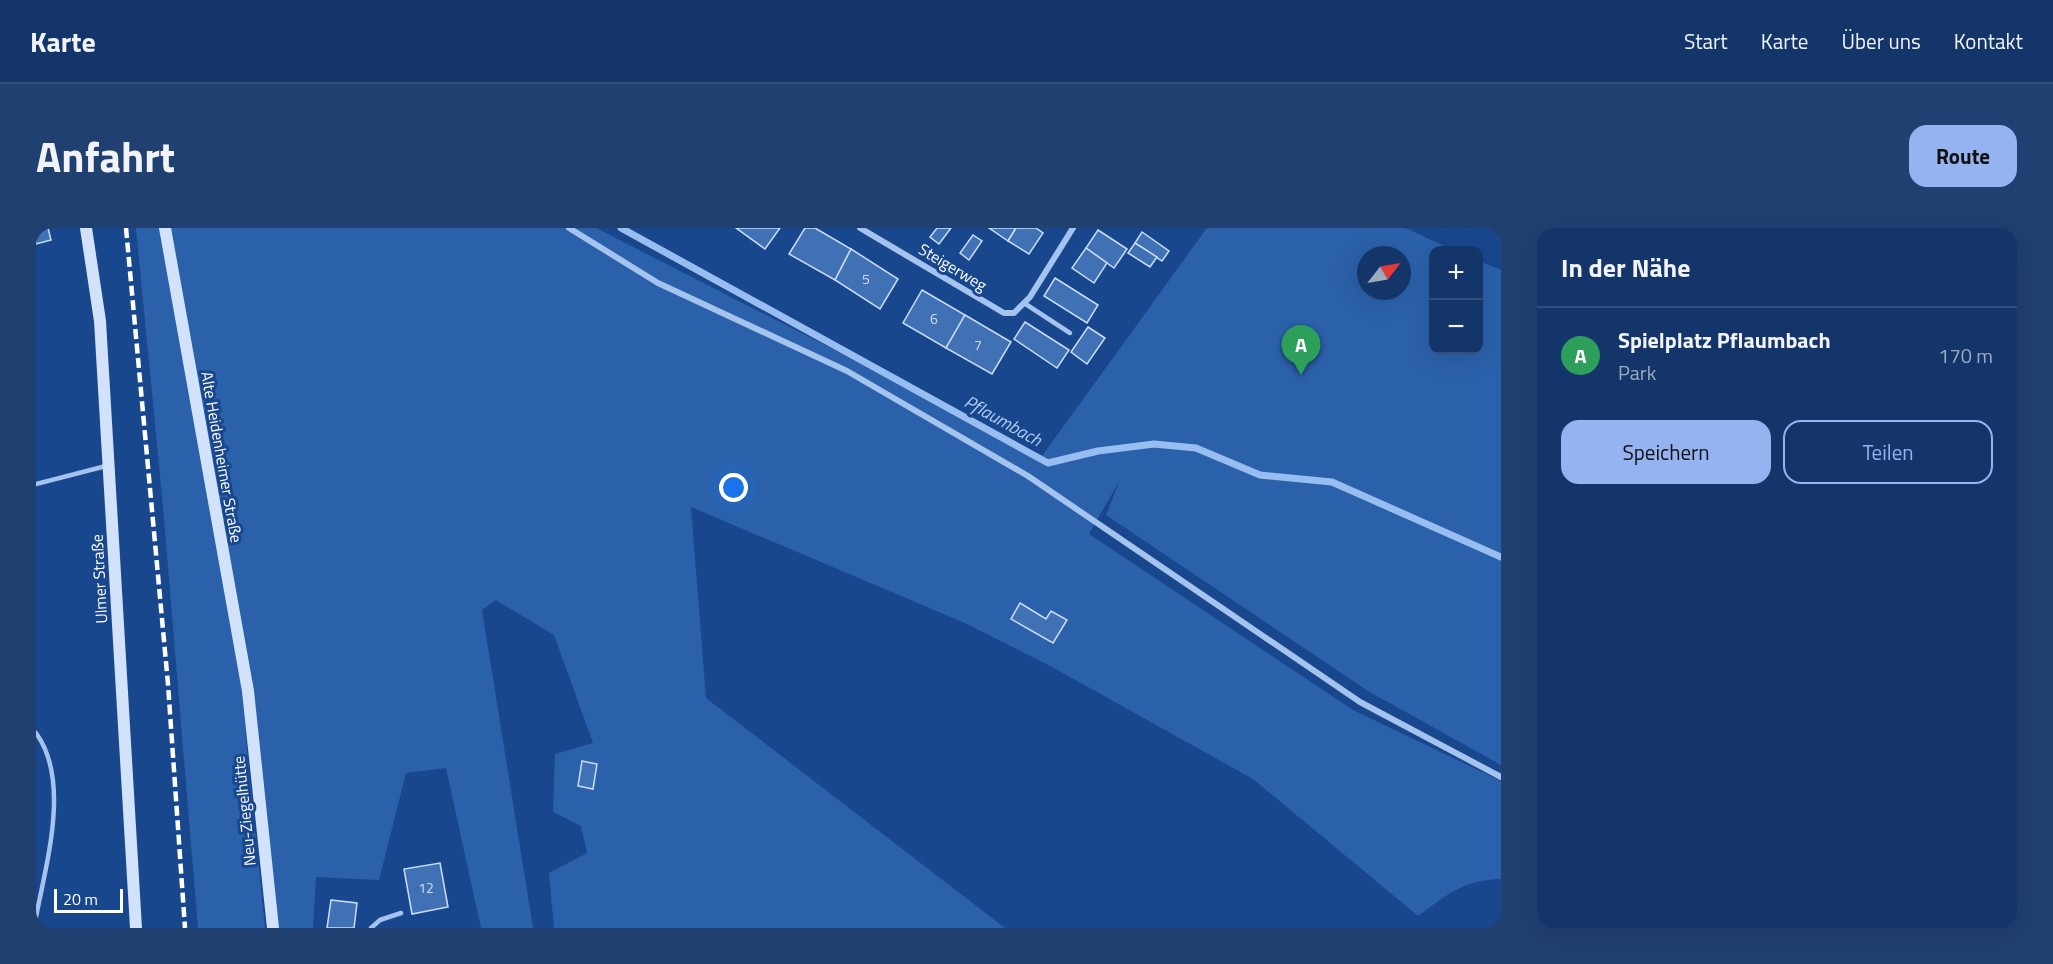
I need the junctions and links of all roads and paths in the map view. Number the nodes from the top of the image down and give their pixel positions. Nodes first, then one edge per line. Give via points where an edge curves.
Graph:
1 (86, 228) edge
2 (165, 228) edge
3 (569, 228) edge
4 (860, 228) edge
5 (1073, 228) edge
6 (1024, 303) junction
7 (1070, 333) dead end
8 (109, 465) junction
9 (36, 484) edge
10 (248, 691) joint
11 (36, 734) edge
12 (1501, 777) edge
13 (401, 913) dead end
14 (36, 917) edge
15 (136, 928) edge
16 (273, 928) edge
17 (371, 928) edge

1 - 8 street, Ulmer Straße via 100,321
2 - 10 street, Alte Heidenheimer Straße
3 - 12 street via 658,283 847,371 1028,476 1360,702
4 - 6 street, Steigerweg via 1004,313 1014,312
5 - 6 street
6 - 7 lane
8 - 9 lane
8 - 15 street, Ulmer Straße
10 - 16 street, Neu-Ziegelhütte
11 - 14 lane via 46,752 54,785 51,836
13 - 17 lane via 380,920

